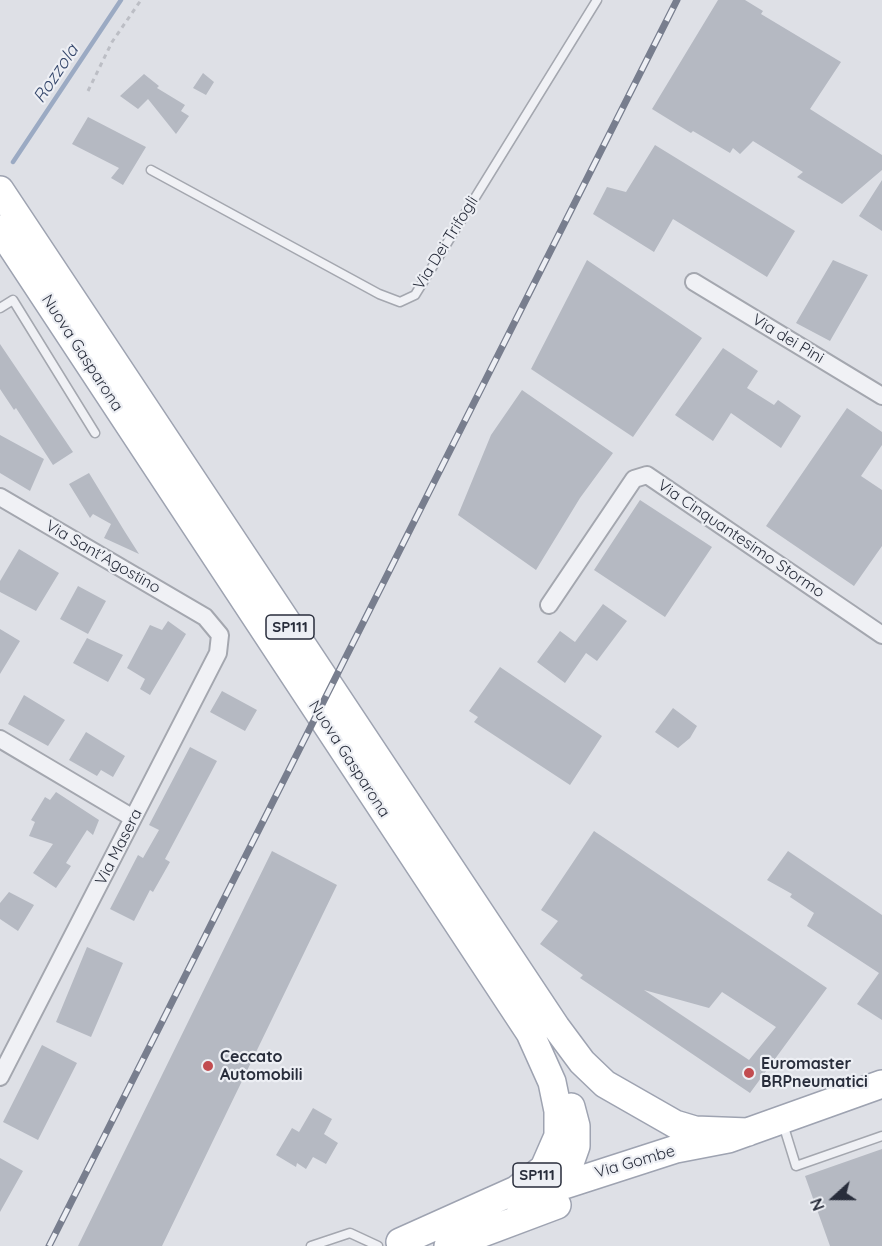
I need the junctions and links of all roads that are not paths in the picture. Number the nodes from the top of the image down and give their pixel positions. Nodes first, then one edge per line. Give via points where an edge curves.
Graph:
1 (597, 0) edge
2 (151, 170) dead end
3 (0, 190) edge
4 (0, 229) edge
5 (694, 282) dead end
6 (0, 308) edge
7 (882, 396) edge
8 (95, 433) dead end
9 (0, 497) edge
10 (549, 605) dead end
11 (205, 617) joint
12 (882, 635) edge
13 (0, 739) edge
14 (133, 818) junction
15 (530, 1033) junction
16 (0, 1077) edge
17 (882, 1084) edge
18 (782, 1120) junction
19 (738, 1135) junction
20 (882, 1136) edge
21 (563, 1183) junction
22 (504, 1225) junction
23 (390, 1245) edge
24 (311, 1246) edge
25 (447, 1246) edge

1 - 2 lane, Via Dei Trifogli via 415,295 400,302
3 - 19 main road, Nuova Gasparona / SP111 via 582,1062 605,1084 675,1124
4 - 15 main road, Nuova Gasparona / SP111
5 - 7 street, Via dei Pini
6 - 8 lane via 12,300
9 - 11 street, Via Sant'Agostino
10 - 12 street, Via Cinquantesimo Stormo via 634,479 647,475
11 - 14 street, Via Masera via 220,635 219,653
13 - 14 street
14 - 16 street, Via Masera
15 - 21 main road, SP111 via 561,1077 576,1126 573,1159
15 - 23 main road, Nuova Gasparona / SP111 via 552,1082 558,1111 558,1136 544,1168 516,1190
17 - 18 main road, Via Gombe
18 - 19 main road, Via Gombe
18 - 20 lane via 796,1166
19 - 21 main road, Via Gombe via 675,1149
19 - 22 main road
21 - 22 main road via 536,1206
21 - 23 main road, Via Gombe
22 - 25 main road
23 - 24 lane via 350,1233

